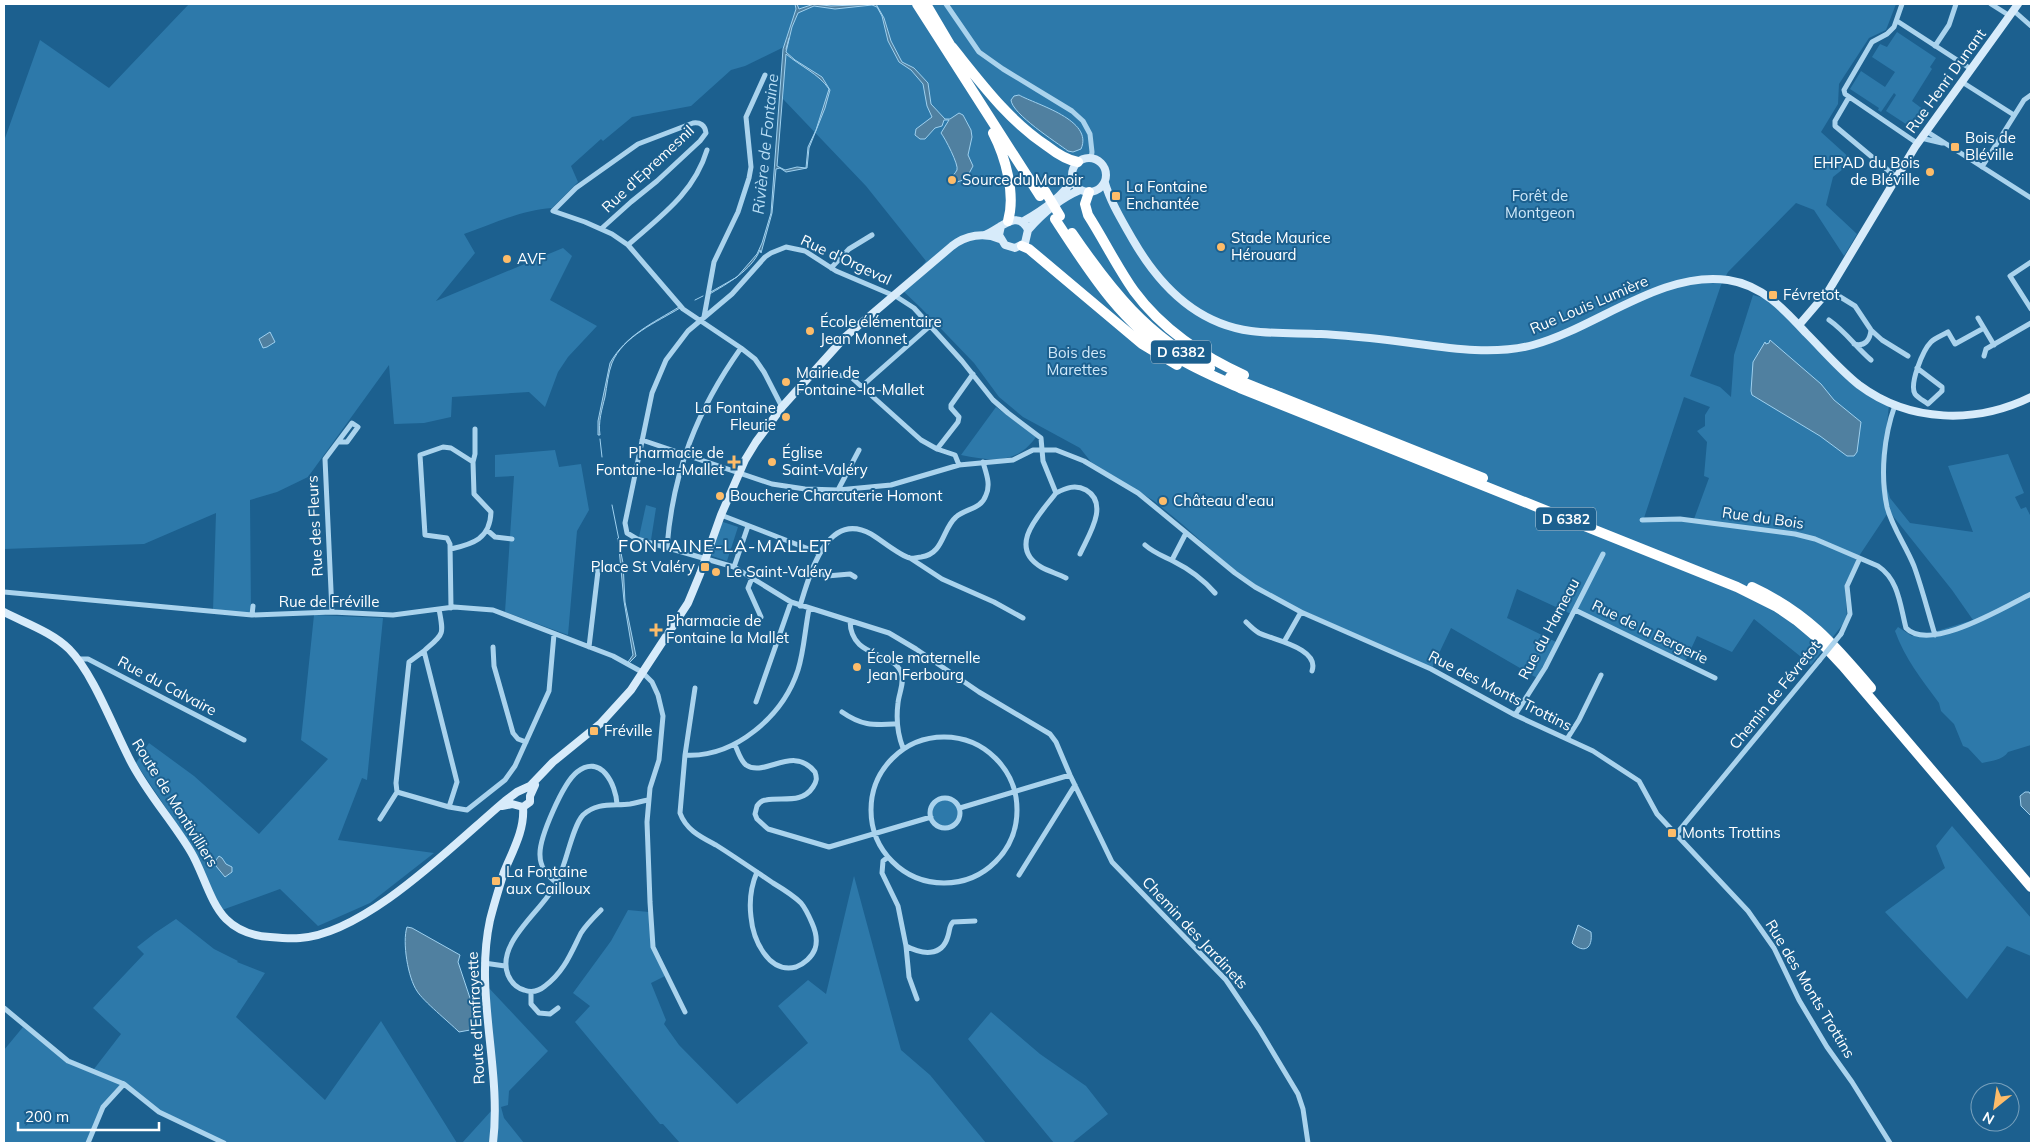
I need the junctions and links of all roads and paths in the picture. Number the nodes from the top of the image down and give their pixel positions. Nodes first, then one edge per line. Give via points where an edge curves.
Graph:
1 (917, 4) edge
2 (926, 4) edge
3 (946, 4) edge
4 (1902, 4) edge
5 (1956, 4) edge
6 (1992, 4) edge
7 (2018, 4) edge
8 (2012, 14) junction
9 (1897, 21) junction
10 (2031, 26) edge
11 (1935, 46) junction
12 (952, 47) junction
13 (953, 62) junction
14 (1971, 69) junction
15 (765, 75) dead end
16 (1962, 82) junction
17 (2031, 95) edge
18 (1848, 97) junction
19 (2014, 115) junction
20 (1922, 137) junction
21 (707, 150) dead end
22 (1091, 158) junction
23 (1078, 162) junction
24 (1982, 167) junction
25 (1896, 177) junction
26 (1073, 179) junction
27 (1105, 183) junction
28 (1088, 191) junction
29 (1043, 194) junction
30 (1110, 198) junction
31 (2031, 198) edge
32 (1058, 217) junction
33 (1022, 222) junction
34 (1005, 224) junction
35 (601, 229) junction
36 (1028, 230) junction
37 (872, 235) dead end
38 (984, 235) junction
39 (1000, 239) junction
40 (628, 245) junction
41 (1022, 246) junction
42 (2031, 262) edge
43 (831, 268) junction
44 (1829, 290) junction
45 (892, 295) junction
46 (2031, 309) edge
47 (704, 317) junction
48 (1978, 318) dead end
49 (1829, 320) dead end
50 (698, 321) junction
51 (2031, 323) edge
52 (1799, 325) junction
53 (930, 326) junction
54 (1984, 328) junction
55 (1871, 330) junction
56 (1854, 344) junction
57 (1994, 345) junction
58 (741, 348) junction
59 (1908, 356) dead end
60 (1984, 356) dead end
61 (1870, 360) dead end
62 (1917, 368) junction
63 (815, 369) junction
64 (973, 374) junction
65 (862, 386) junction
66 (2031, 397) edge
67 (1895, 405) junction
68 (782, 407) junction
69 (1298, 411) junction
70 (1349, 424) junction
71 (475, 429) dead end
72 (642, 440) junction
73 (338, 442) dead end
74 (859, 450) dead end
75 (938, 450) junction
76 (1043, 450) junction
77 (684, 455) junction
78 (473, 462) junction
79 (982, 462) junction
80 (959, 465) junction
81 (738, 474) junction
82 (838, 490) junction
83 (1056, 493) junction
84 (720, 516) junction
85 (1642, 520) dead end
86 (748, 526) junction
87 (487, 530) junction
88 (1186, 533) junction
89 (512, 539) dead end
90 (1145, 545) dead end
91 (667, 547) junction
92 (451, 549) junction
93 (819, 553) junction
94 (1080, 554) dead end
95 (1603, 554) dead end
96 (928, 556) junction
97 (705, 558) junction
98 (910, 558) junction
99 (1172, 560) junction
100 (1859, 560) junction
101 (594, 565) dead end
102 (734, 567) junction
103 (812, 570) junction
104 (928, 570) junction
105 (854, 577) dead end
106 (752, 578) junction
107 (1066, 578) dead end
108 (4, 592) edge
109 (1215, 593) dead end
110 (2031, 594) edge
111 (791, 602) junction
112 (253, 606) dead end
113 (800, 606) junction
114 (451, 608) junction
115 (439, 609) junction
116 (809, 609) junction
117 (1575, 610) junction
118 (4, 612) edge
119 (332, 612) junction
120 (1301, 612) junction
121 (252, 615) junction
122 (761, 618) dead end
123 (1023, 618) dead end
124 (850, 621) junction
125 (1246, 622) dead end
126 (554, 634) junction
127 (1935, 635) junction
128 (1284, 642) junction
129 (493, 647) dead end
130 (589, 647) junction
131 (424, 651) junction
132 (78, 660) junction
133 (1312, 671) dead end
134 (642, 672) junction
135 (1601, 675) dead end
136 (1715, 678) dead end
137 (695, 688) dead end
138 (756, 702) dead end
139 (842, 712) dead end
140 (1515, 715) junction
141 (896, 724) junction
142 (1567, 739) junction
143 (244, 740) dead end
144 (526, 742) junction
145 (735, 744) junction
146 (903, 748) junction
147 (685, 755) junction
148 (1070, 775) junction
149 (1074, 786) junction
150 (1015, 790) junction
151 (397, 792) junction
152 (527, 793) junction
153 (515, 795) junction
154 (648, 800) junction
155 (617, 804) junction
156 (519, 806) junction
157 (449, 807) junction
158 (960, 808) junction
159 (496, 809) junction
160 (931, 817) junction
161 (380, 818) dead end
162 (1677, 833) junction
163 (874, 834) junction
164 (888, 857) junction
165 (757, 872) junction
166 (1019, 875) dead end
167 (2031, 878) edge
168 (557, 883) junction
169 (2031, 887) edge
170 (601, 910) dead end
171 (975, 921) dead end
172 (906, 946) junction
173 (484, 963) junction
174 (505, 966) junction
175 (531, 992) junction
176 (917, 999) dead end
177 (4, 1008) edge
178 (558, 1008) dead end
179 (686, 1012) dead end
180 (124, 1084) junction
181 (88, 1143) edge
182 (224, 1143) edge
183 (492, 1143) edge
184 (1308, 1143) edge
185 (1890, 1143) edge

1 - 13 highway, D 6382
2 - 12 highway, D 6382
3 - 22 street via 980,52 1072,111 1083,122 1090,134
4 - 9 street
5 - 11 street via 1949,26
6 - 8 street
7 - 8 street, Rue Henri Dunant
8 - 10 street
8 - 14 street, Rue Henri Dunant
9 - 11 street
9 - 18 street via 1890,31 1867,49 1844,87
11 - 14 street
12 - 23 highway via 1018,125 1053,150
12 - 29 highway, D 6382
13 - 29 highway, D 6382
13 - 34 highway via 1004,154 1010,196 1010,214
14 - 16 street, Rue Henri Dunant
15 - 47 street via 746,118 751,167 748,184 714,262
16 - 19 street
16 - 20 street, Rue Henri Dunant
17 - 19 street
18 - 20 street
18 - 25 street via 1835,126
19 - 24 street
20 - 24 street via 1945,144
20 - 25 street, Rue Henri Dunant
21 - 40 street via 695,179 684,195
22 - 23 street
22 - 27 street via 1105,167
23 - 26 street via 1073,170
24 - 31 street
25 - 44 street, Rue Henri Dunant
26 - 28 street
26 - 33 street via 1063,192
27 - 28 street
27 - 30 street, Rue Louis Lumière
28 - 30 street
28 - 36 street via 1071,193
28 - 70 highway via 1088,214 1135,292 1160,320 1195,349 1229,369
29 - 32 highway, D 6382, bridge
30 - 52 street, Rue Louis Lumière via 1146,262 1176,297 1214,320 1250,331 1322,334 1478,350 1514,349 1560,335 1680,283 1710,279 1729,280 1757,290 1774,300
32 - 69 highway, D 6382 via 1107,295 1146,335 1194,368
32 - 70 highway, D 6382 via 1117,295 1163,340 1226,376
33 - 34 street via 1017,220
33 - 36 street
34 - 38 street
34 - 39 street
35 - 35 street, Rue d'Epremesnil via 700,141 706,133 700,123 638,144 576,188 553,211
35 - 40 street
36 - 41 street
37 - 43 street via 850,249
38 - 39 street
38 - 45 street via 959,241
39 - 41 street via 1012,248
40 - 50 street via 678,304
41 - 69 highway via 1142,344 1169,361 1222,385
42 - 46 street via 2010,276
43 - 45 street, Rue d'Orgeval
43 - 47 street, Rue d'Orgeval via 800,249 778,249 765,257 732,294
44 - 52 street, Rue Henri Dunant
44 - 55 street via 1855,306
45 - 53 street, Rue d'Orgeval via 914,308
45 - 63 street via 844,337
47 - 50 street, Rue d'Orgeval
48 - 54 street
49 - 56 street
50 - 58 street
50 - 72 street, Rue d'Orgeval via 676,344 657,377
51 - 57 street
52 - 67 street, Rue Louis Lumière via 1856,383
53 - 64 street, Rue d'Orgeval
53 - 65 street
54 - 57 street
54 - 62 street via 1956,344 1948,332 1931,342
55 - 56 street via 1865,343
55 - 59 street
56 - 61 street
57 - 60 street via 1986,349
58 - 68 street via 755,359
58 - 77 street via 701,412
62 - 62 street via 1914,390 1928,404 1942,391 1942,387
63 - 65 street via 843,374
63 - 68 street
64 - 75 street via 951,405 959,417 958,422
64 - 76 street, Rue d'Orgeval via 1000,407 1040,437
65 - 75 street via 910,431
66 - 67 street, Rue Louis Lumière via 2004,408 1962,416 1925,414
67 - 127 street via 1888,425 1885,463 1888,507 1914,566
68 - 81 street via 756,442
69 - 169 highway, D 6382 via 1737,587 1776,607 1815,636 1843,666
70 - 167 highway, D 6382 via 1745,583 1791,608 1836,646
71 - 78 street
72 - 77 street, Rue des Monts Trottins
72 - 91 street, Rue d'Orgeval via 626,529 631,537
73 - 119 street, Rue des Fleurs via 325,459
74 - 82 street
75 - 80 street via 954,455
76 - 79 street, Rue des Monts Trottins via 1027,452 1013,460
76 - 83 street, Rue d'Orgeval via 1043,461
76 - 88 street, Rue des Monts Trottins via 1056,450 1084,461 1138,493
77 - 81 street, Rue des Monts Trottins
77 - 91 street via 672,501
78 - 87 street via 474,494 491,512
78 - 92 street via 451,448 443,447 420,455 425,534 447,538
79 - 80 street, Rue des Monts Trottins
79 - 96 street via 989,487 986,496 976,508 955,518 938,548
80 - 82 street, Rue des Monts Trottins via 891,485
81 - 82 street, Rue des Monts Trottins via 772,484
81 - 84 street
83 - 94 street via 1074,486 1089,492 1096,503 1095,520
83 - 107 street via 1030,527 1026,547 1031,559 1040,566
84 - 86 street
84 - 97 street
85 - 100 street, Rue du Bois via 1680,519 1794,534 1815,539
86 - 93 street
86 - 102 street
87 - 89 street via 496,537
87 - 92 street via 471,544
88 - 99 street
88 - 120 street, Rue des Monts Trottins via 1235,574
90 - 99 street via 1154,553
91 - 97 street, Rue d'Orgeval
92 - 114 street
93 - 98 street via 834,536 858,530 869,533
93 - 103 street
95 - 117 street, Rue du Hameau
96 - 98 street
96 - 104 street
97 - 102 street, Rue d'Orgeval
97 - 134 street via 688,604
98 - 104 street
99 - 109 street via 1190,570
100 - 127 street, Rue du Bois via 1878,566 1891,577 1910,632
100 - 162 street, Chemin de Févretot, bridge via 1847,586 1850,614 1841,634
101 - 130 street via 598,571
102 - 106 street, Rue d'Orgeval
103 - 105 street via 826,576 850,574
103 - 113 street
104 - 123 street
106 - 111 street, Rue d'Orgeval
106 - 122 street via 748,588
108 - 121 street, Rue de Fréville
110 - 127 street, Rue du Bois via 1970,624
111 - 113 street, Rue d'Orgeval
111 - 138 street
112 - 121 street
113 - 116 street, Chemin des Jardinets
114 - 115 street, Rue de Fréville
114 - 126 street, Rue de Fréville via 493,610
115 - 119 street, Rue de Fréville via 388,615
115 - 131 street via 441,635
116 - 124 street, Chemin des Jardinets
116 - 145 street via 793,684 771,716
117 - 136 street, Rue de la Bergerie
117 - 140 street, Rue du Hameau via 1545,668
118 - 132 street, Route de Montivilliers via 55,638
119 - 121 street, Rue de Fréville
120 - 128 street
120 - 140 street, Rue des Monts Trottins via 1431,669
124 - 141 street via 850,629 859,644 894,664 901,673 903,680
124 - 148 street, Chemin des Jardinets via 889,633 979,692 1045,730 1056,742
125 - 128 street via 1257,632
126 - 130 street, Rue de Fréville
126 - 144 street via 549,691
128 - 133 street via 1308,654 1313,660
129 - 144 street via 494,666 513,733
130 - 134 street, Rue de Fréville
131 - 151 street via 409,662
131 - 157 street via 457,782
132 - 143 street, Rue du Calvaire via 88,659
132 - 159 street, Route de Montivilliers via 130,761 191,852 218,910 238,928 251,934 302,938 356,919 394,894
134 - 152 street via 608,716 565,751
134 - 154 street via 652,682 663,716 659,760
135 - 142 street
137 - 147 street
139 - 141 street via 853,720 872,726
140 - 142 street, Rue des Monts Trottins
141 - 146 street
142 - 162 street, Rue des Monts Trottins via 1639,781 1652,807
144 - 157 street via 505,780 467,810
145 - 147 street via 710,753
145 - 163 street via 743,762 751,767 795,761 806,764 815,772 816,781 805,795 796,799 767,800 757,806 757,819 768,829 829,847
146 - 150 street via 921,739 940,736 970,741 995,756
146 - 163 street via 888,761 874,786 870,814
147 - 165 street via 679,804 682,820 691,830
148 - 149 street, Chemin des Jardinets
148 - 150 street
149 - 166 street
149 - 184 street, Chemin des Jardinets via 1106,852 1119,870 1237,995 1298,1094
150 - 158 street
150 - 164 street via 1017,815 1012,839 998,860 978,875 963,881 930,882 914,877
151 - 157 street
151 - 161 street
152 - 153 street via 519,791
152 - 156 street via 530,802
153 - 156 street
153 - 159 street, Route de Montivilliers
154 - 155 street
154 - 179 street via 647,844 653,946
155 - 168 street via 593,808 581,818
155 - 168 street via 612,781 600,769 581,770 567,784 547,827 540,853 548,877
156 - 159 street, Route de Montivilliers via 509,804
156 - 173 street, Route d'Emfrayette via 522,822 494,904
158 - 160 street via 952,799 942,798 933,804
158 - 160 street via 959,820 952,826 941,827
160 - 163 street
162 - 185 street, Rue des Monts Trottins via 1748,911 1774,948 1803,1008
163 - 164 street
164 - 172 street via 883,862 882,872 898,906
165 - 165 street via 751,893 751,917 761,950 778,966 800,965 816,946 817,937 808,915 794,897
168 - 174 street via 516,935
170 - 175 street via 582,932 561,971 544,987
171 - 172 street via 953,922 945,943 937,950 922,953
172 - 176 street via 909,977
173 - 174 street
173 - 183 street, Route d'Emfrayette via 495,1108
174 - 175 street via 513,984
175 - 178 street via 531,1004 539,1013 550,1014
177 - 180 street via 60,1056
180 - 181 street via 100,1111
180 - 182 street via 159,1112

